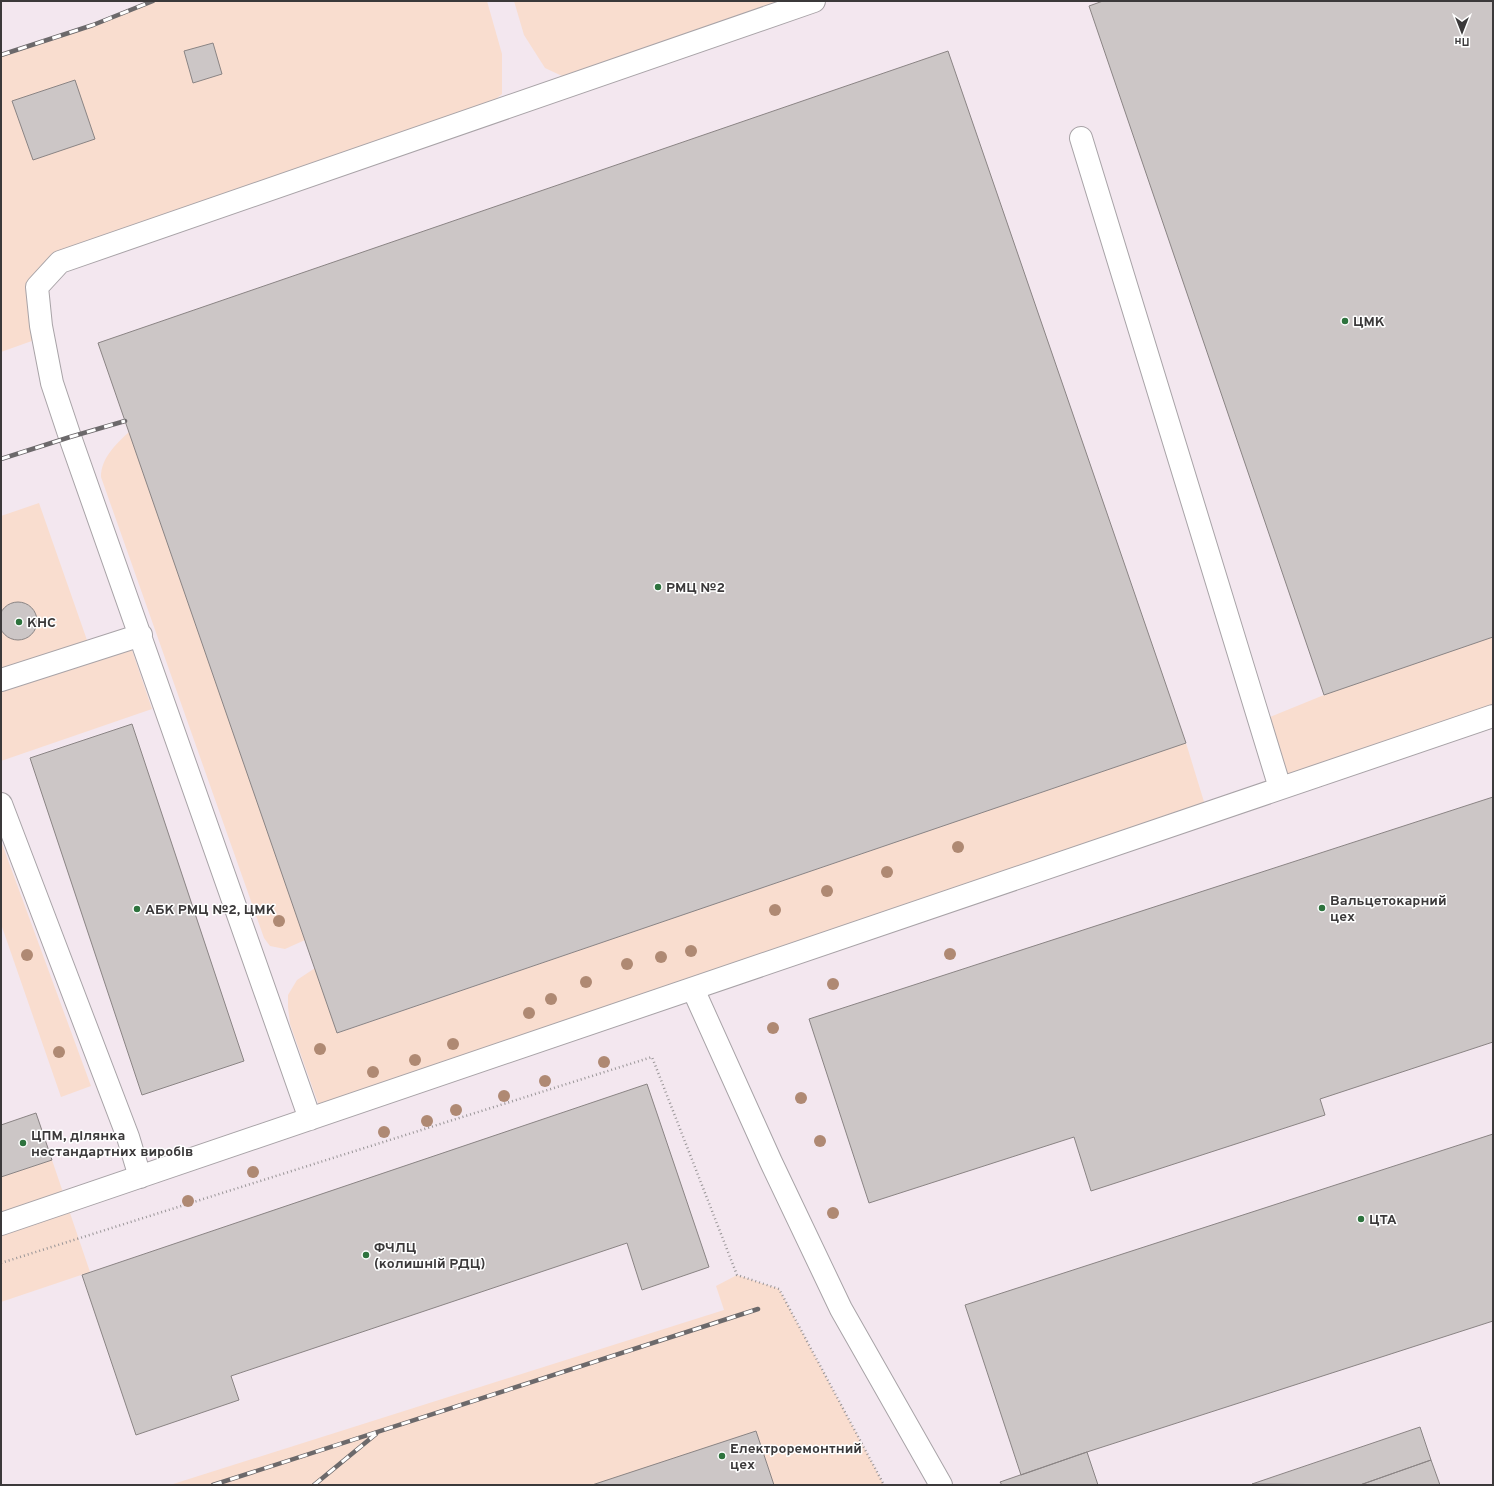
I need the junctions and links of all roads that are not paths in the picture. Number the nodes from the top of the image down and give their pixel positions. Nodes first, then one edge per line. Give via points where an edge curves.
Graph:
1 (814, 1) edge
2 (1080, 138) dead end
3 (141, 636) junction
4 (1, 680) edge
5 (1493, 716) edge
6 (1280, 788) junction
7 (1, 804) edge
8 (694, 989) junction
9 (310, 1119) junction
10 (140, 1176) junction
11 (1, 1224) edge
12 (941, 1485) edge

1 - 3 lane via 60,262 37,287 41,326 52,383
2 - 6 lane
3 - 4 lane
3 - 9 lane
5 - 6 lane
6 - 8 lane
7 - 10 lane via 128,1138
8 - 9 lane
8 - 12 lane via 771,1162 841,1309
9 - 10 lane
10 - 11 lane

